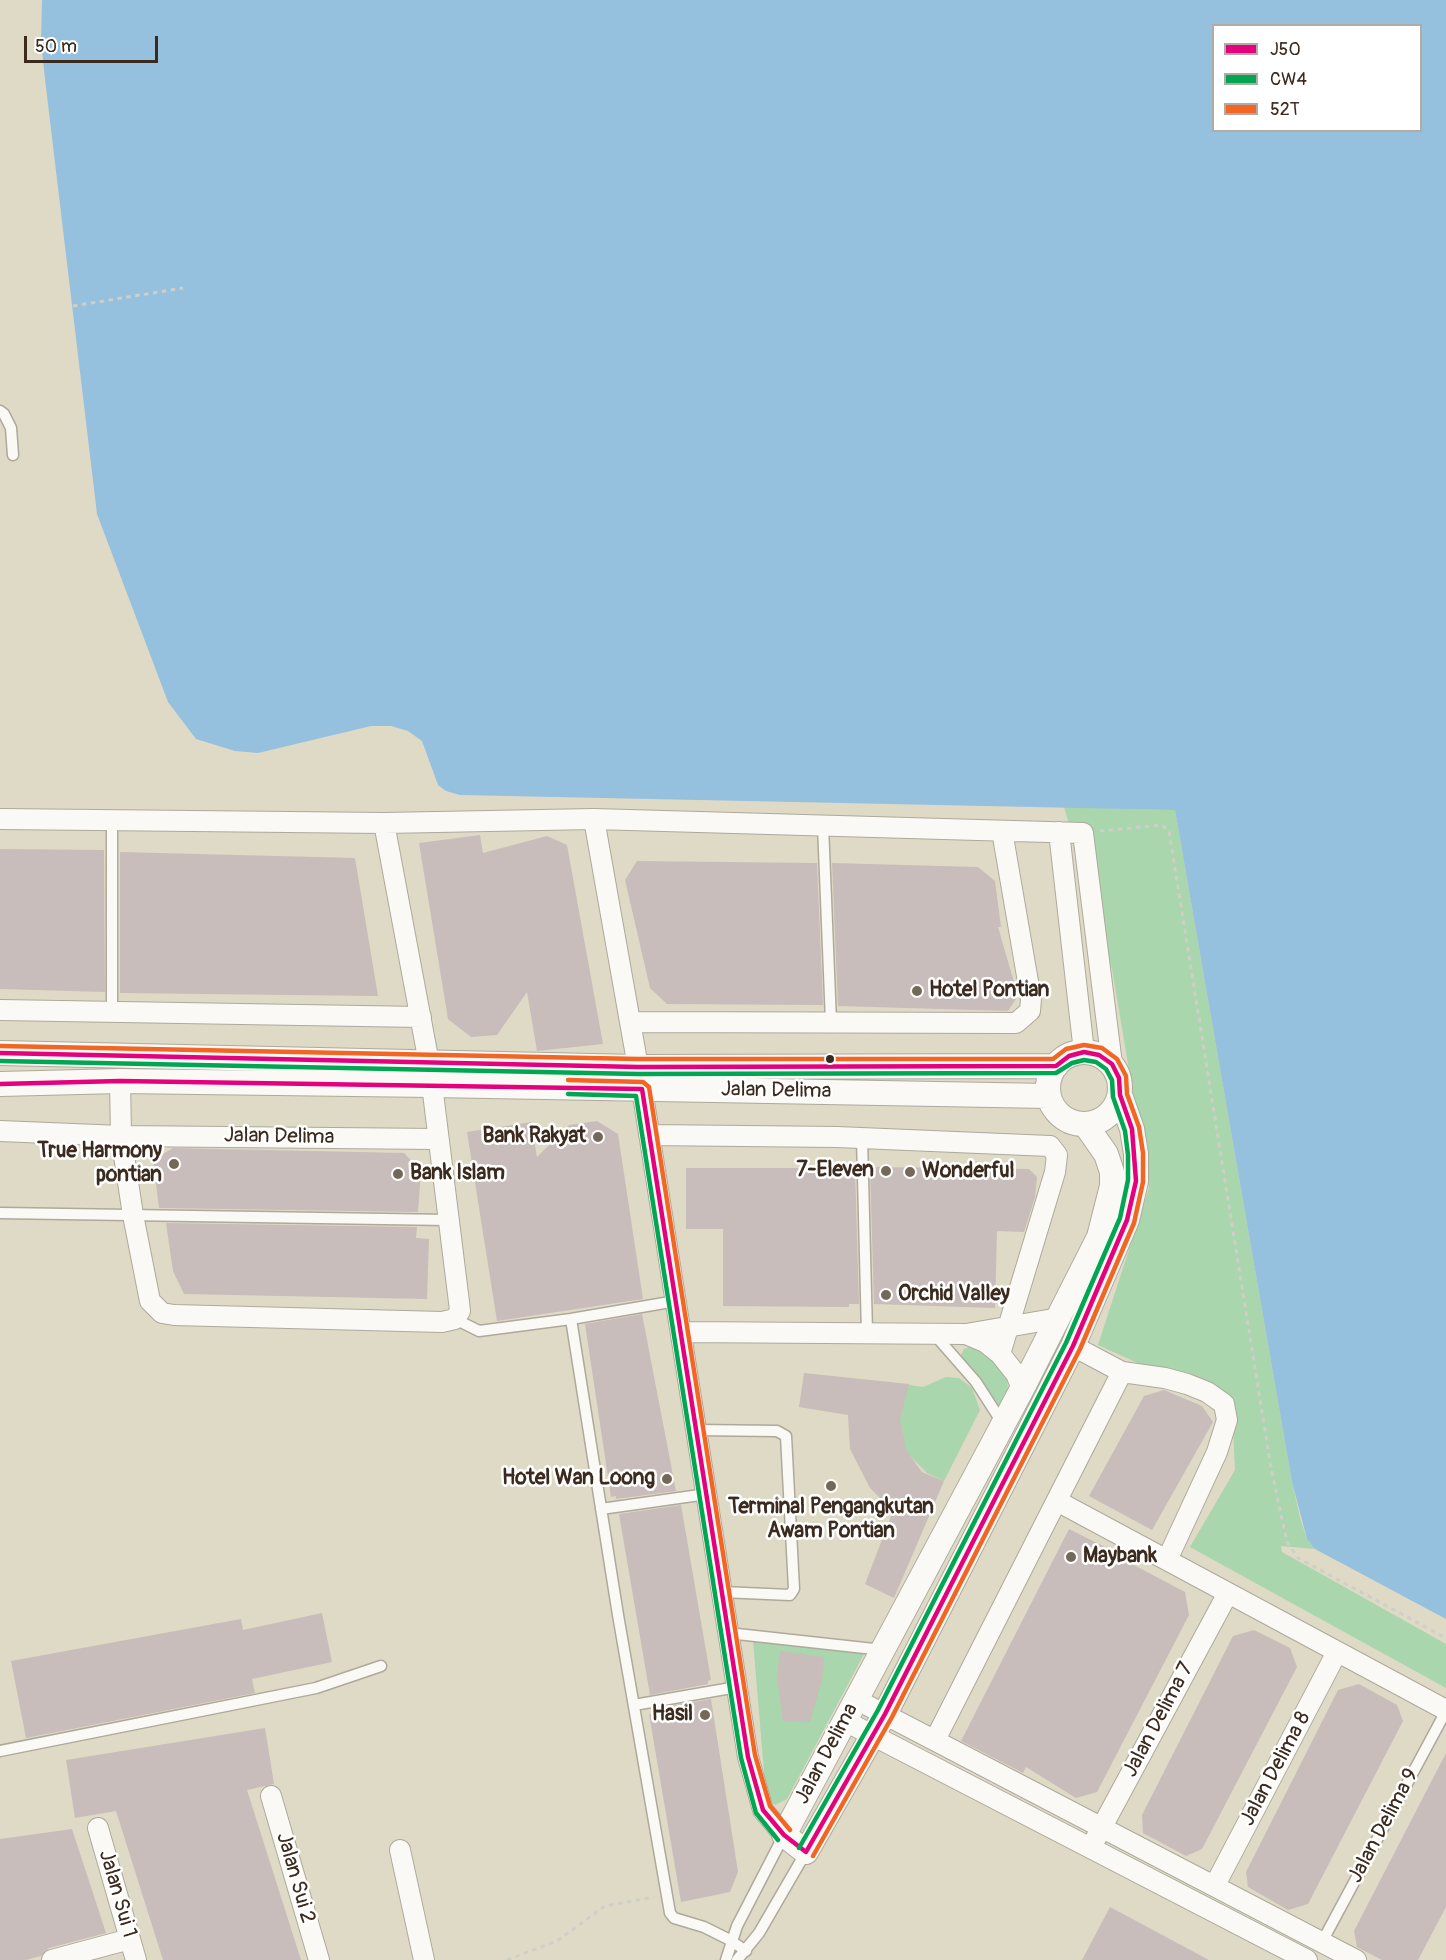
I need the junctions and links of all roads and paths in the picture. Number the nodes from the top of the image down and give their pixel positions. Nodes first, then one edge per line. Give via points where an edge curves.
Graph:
1 (183, 288) dead end
2 (73, 306) dead end
3 (0, 411) edge
4 (13, 455) dead end
5 (0, 819) edge
6 (594, 819) junction
7 (112, 820) junction
8 (384, 823) junction
9 (823, 825) junction
10 (1002, 831) junction
11 (1059, 832) junction
12 (1083, 833) junction
13 (0, 1010) edge
14 (112, 1011) junction
15 (421, 1017) junction
16 (630, 1022) junction
17 (831, 1022) junction
18 (1084, 1052) junction
19 (0, 1053) edge
20 (1112, 1064) junction
21 (1056, 1066) junction
22 (431, 1074) junction
23 (640, 1078) junction
24 (120, 1081) junction
25 (0, 1084) edge
26 (1120, 1095) junction
27 (1049, 1096) junction
28 (1085, 1124) junction
29 (0, 1131) edge
30 (649, 1135) junction
31 (121, 1136) junction
32 (862, 1138) junction
33 (437, 1139) junction
34 (0, 1213) edge
35 (133, 1215) junction
36 (448, 1220) junction
37 (676, 1301) junction
38 (1059, 1318) junction
39 (455, 1319) junction
40 (571, 1319) junction
41 (1010, 1326) junction
42 (682, 1332) junction
43 (867, 1333) junction
44 (933, 1333) junction
45 (966, 1334) junction
46 (1073, 1346) junction
47 (1000, 1354) junction
48 (1122, 1372) junction
49 (1022, 1389) junction
50 (1003, 1425) junction
51 (697, 1430) junction
52 (707, 1494) junction
53 (1056, 1501) junction
54 (601, 1509) junction
55 (1167, 1560) junction
56 (722, 1592) junction
57 (1228, 1593) junction
58 (729, 1633) junction
59 (1446, 1638) edge
60 (883, 1650) junction
61 (1337, 1652) junction
62 (381, 1666) dead end
63 (737, 1687) junction
64 (857, 1700) junction
65 (634, 1705) junction
66 (1446, 1710) edge
67 (885, 1714) junction
68 (844, 1721) junction
69 (872, 1736) junction
70 (935, 1740) junction
71 (0, 1751) edge
72 (271, 1796) dead end
73 (1102, 1827) junction
74 (98, 1828) dead end
75 (784, 1835) junction
76 (1090, 1848) junction
77 (400, 1850) dead end
78 (806, 1852) junction
79 (1215, 1886) junction
80 (668, 1895) junction
81 (130, 1939) junction
82 (730, 1940) junction
83 (1322, 1942) junction
84 (746, 1951) junction
85 (52, 1960) edge
86 (136, 1960) edge
87 (319, 1960) edge
88 (424, 1960) edge
89 (507, 1960) edge
90 (726, 1960) edge
91 (737, 1960) edge
92 (1307, 1960) edge
93 (1356, 1960) edge

1 - 2 path
3 - 4 lane via 11,428
5 - 7 street
6 - 8 street
6 - 9 street
6 - 16 street
7 - 8 street
7 - 14 lane
8 - 15 street
9 - 10 street
9 - 17 lane
10 - 11 street
10 - 17 street via 1031,999 1025,1018 1000,1025
11 - 12 street
11 - 18 street
12 - 20 street
12 - 59 path via 1162,825 1169,831 1271,1468 1291,1551
13 - 14 street
14 - 15 street
15 - 22 street
16 - 17 street
16 - 23 street
18 - 20 street via 1099,1055
18 - 21 street via 1069,1056
19 - 22 street, Jalan Delima
20 - 26 street via 1119,1078
21 - 23 street, Jalan Delima
21 - 27 street via 1049,1080
22 - 23 street, Jalan Delima
22 - 24 street, Jalan Delima
22 - 33 street
23 - 27 street, Jalan Delima
23 - 30 street
24 - 25 street, Jalan Delima
24 - 31 street
26 - 28 street via 1114,1110 1101,1120
26 - 46 street, Jalan Delima via 1132,1129 1136,1181 1127,1220
27 - 28 street via 1056,1111 1069,1121
28 - 38 street, Jalan Delima via 1106,1154 1112,1186 1099,1237
29 - 31 street, Jalan Delima
30 - 32 street
30 - 37 street
31 - 33 street, Jalan Delima
31 - 35 street
32 - 41 street via 1038,1144 1055,1150 1055,1172
32 - 43 lane
33 - 36 street
34 - 35 lane
35 - 36 lane
35 - 39 street via 150,1301 162,1313 442,1322
36 - 39 street via 460,1311
37 - 40 lane
37 - 42 street
38 - 41 street
38 - 49 street, Jalan Delima
39 - 40 lane via 479,1331
40 - 54 lane
41 - 45 street
41 - 47 street
42 - 43 street
42 - 51 street
43 - 44 street
44 - 45 street
44 - 50 lane via 976,1382
45 - 47 street
46 - 48 street
46 - 67 street, Jalan Delima
47 - 49 street
48 - 53 street
48 - 55 street via 1165,1378 1207,1392 1224,1404 1226,1412 1217,1452
49 - 50 street, Jalan Delima
50 - 60 street, Jalan Delima
51 - 52 street
51 - 56 lane via 777,1431 786,1436 794,1589 790,1594
52 - 54 lane
52 - 56 street
53 - 55 street
53 - 70 street
54 - 65 lane
55 - 57 street
56 - 58 street
57 - 61 street
57 - 73 street, Jalan Delima 7
58 - 60 lane
58 - 63 street
60 - 64 street, Jalan Delima
61 - 66 street
61 - 79 street, Jalan Delima 8
62 - 71 lane via 316,1688
63 - 65 lane
63 - 75 street via 757,1793 763,1810
64 - 67 street
64 - 68 street, Jalan Delima
65 - 80 lane
66 - 83 lane, Jalan Delima 9
67 - 69 street, Jalan Delima
67 - 70 street
68 - 69 street
68 - 75 street, Jalan Delima
69 - 76 street
69 - 78 street, Jalan Delima
70 - 73 street
72 - 87 street, Jalan Sui 2
73 - 76 street, Jalan Delima 7
73 - 79 street
74 - 81 street, Jalan Sui 1
75 - 78 street
75 - 82 lane
76 - 92 street
77 - 88 street
78 - 84 lane
79 - 83 street
80 - 82 lane via 674,1918
80 - 89 path via 605,1906 557,1941
81 - 85 street
81 - 86 street, Jalan Sui 1
82 - 84 lane
82 - 90 lane
83 - 93 street
84 - 91 lane

